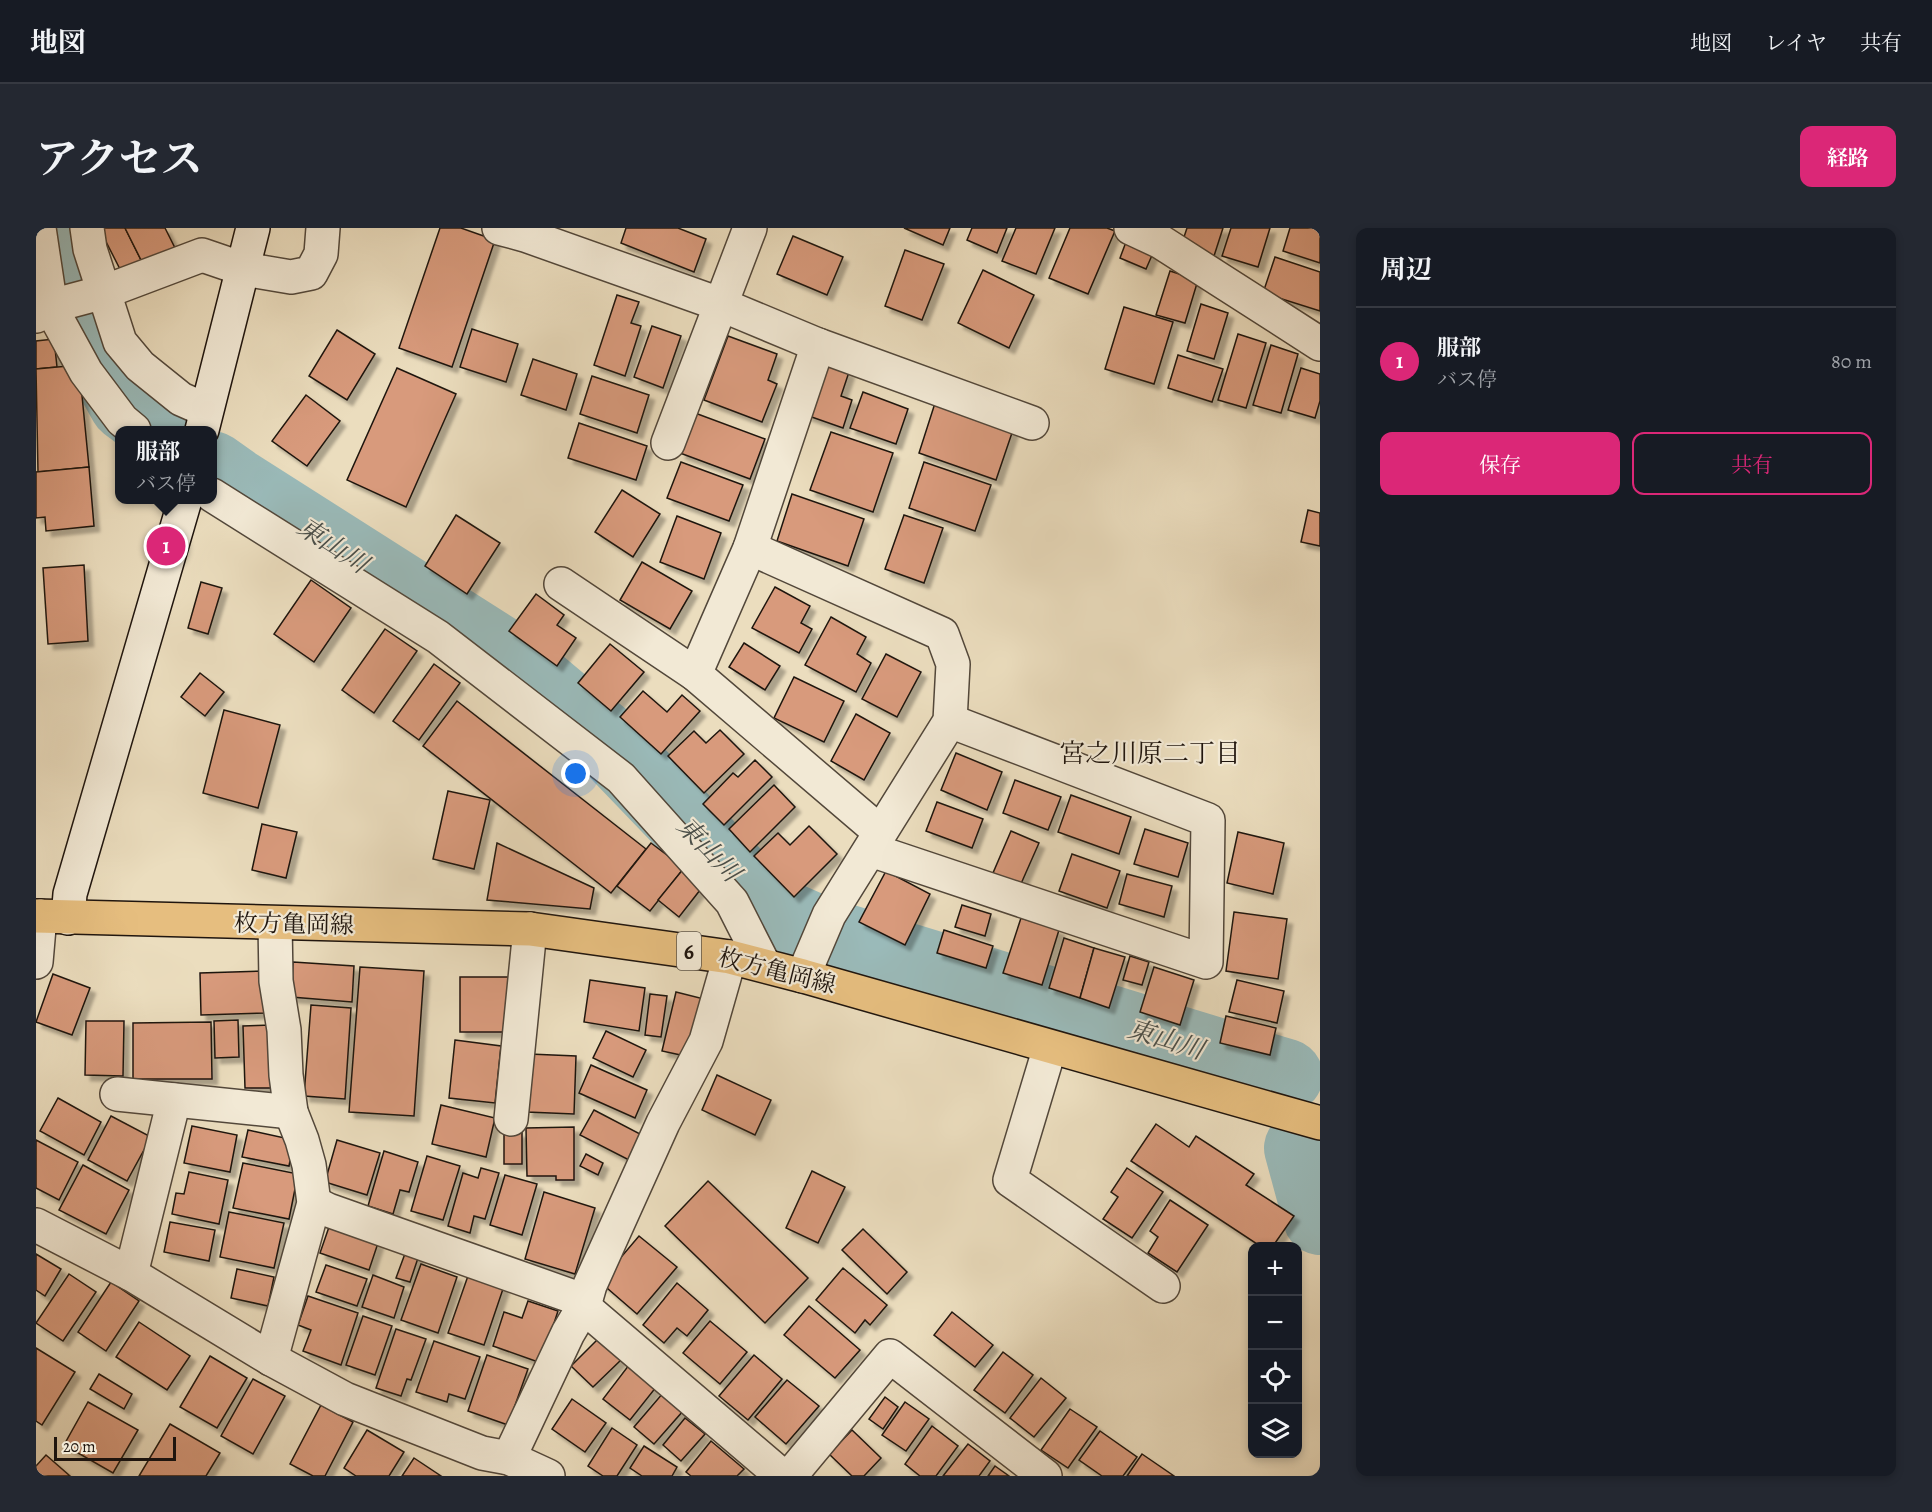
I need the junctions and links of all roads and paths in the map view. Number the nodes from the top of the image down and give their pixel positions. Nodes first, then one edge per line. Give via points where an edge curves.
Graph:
1 (39, 228) edge
2 (87, 228) edge
3 (253, 228) edge
4 (323, 228) edge
5 (499, 228) edge
6 (750, 228) edge
7 (1131, 228) edge
8 (1164, 235) edge
9 (243, 269) junction
10 (100, 292) junction
11 (722, 305) junction
12 (49, 309) edge
13 (1320, 344) edge
14 (818, 345) junction
15 (204, 420) edge
16 (1032, 423) dead end
17 (129, 426) edge
18 (668, 443) dead end
19 (217, 498) edge
20 (184, 504) edge
21 (750, 548) junction
22 (561, 584) dead end
23 (695, 674) junction
24 (950, 721) junction
25 (875, 841) junction
26 (48, 917) edge
27 (275, 923) junction
28 (530, 929) junction
29 (730, 957) junction
30 (36, 962) edge
31 (764, 966) junction
32 (803, 976) junction
33 (1050, 1047) junction
34 (117, 1094) dead end
35 (174, 1100) junction
36 (291, 1112) junction
37 (511, 1119) dead end
38 (1320, 1123) edge
39 (314, 1203) junction
40 (36, 1225) edge
41 (131, 1274) junction
42 (1164, 1286) dead end
43 (584, 1306) junction
44 (271, 1359) junction
45 (509, 1458) junction
46 (548, 1476) edge
47 (782, 1476) edge
48 (790, 1476) edge
49 (1045, 1476) edge

1 - 12 street
2 - 10 street
3 - 9 street
4 - 9 street via 321,254 311,273 291,277
5 - 11 street
6 - 11 street
7 - 8 street
8 - 13 street
9 - 10 street via 202,255
9 - 15 street
10 - 12 street
10 - 15 street via 120,342 140,366
11 - 14 street
11 - 18 street
12 - 17 street via 86,372
14 - 16 street
14 - 21 street
19 - 31 street via 438,638 621,778 732,902
20 - 26 street via 70,894
21 - 23 street
21 - 24 street via 942,634 953,664
22 - 23 street
23 - 25 street
24 - 25 street
24 - 25 street via 1208,820 1206,962
25 - 32 street via 829,915
26 - 27 main road, 枚方亀岡線 / 6
26 - 30 street
27 - 28 main road, 枚方亀岡線 / 6
27 - 36 street via 276,981
28 - 29 main road, 枚方亀岡線 / 6
28 - 37 street
29 - 31 main road, 枚方亀岡線 / 6
29 - 43 street via 706,1041 663,1123
31 - 32 main road, 枚方亀岡線 / 6
32 - 33 main road, 枚方亀岡線 / 6
33 - 38 main road, 枚方亀岡線 / 6
33 - 42 street via 1010,1180
34 - 35 street
35 - 36 street
35 - 41 street
36 - 39 street via 309,1165
39 - 43 street via 571,1296
39 - 44 street
40 - 41 street
41 - 44 street
43 - 45 street
43 - 47 street
44 - 45 street via 345,1399 482,1453
45 - 46 street
48 - 49 street via 890,1356

